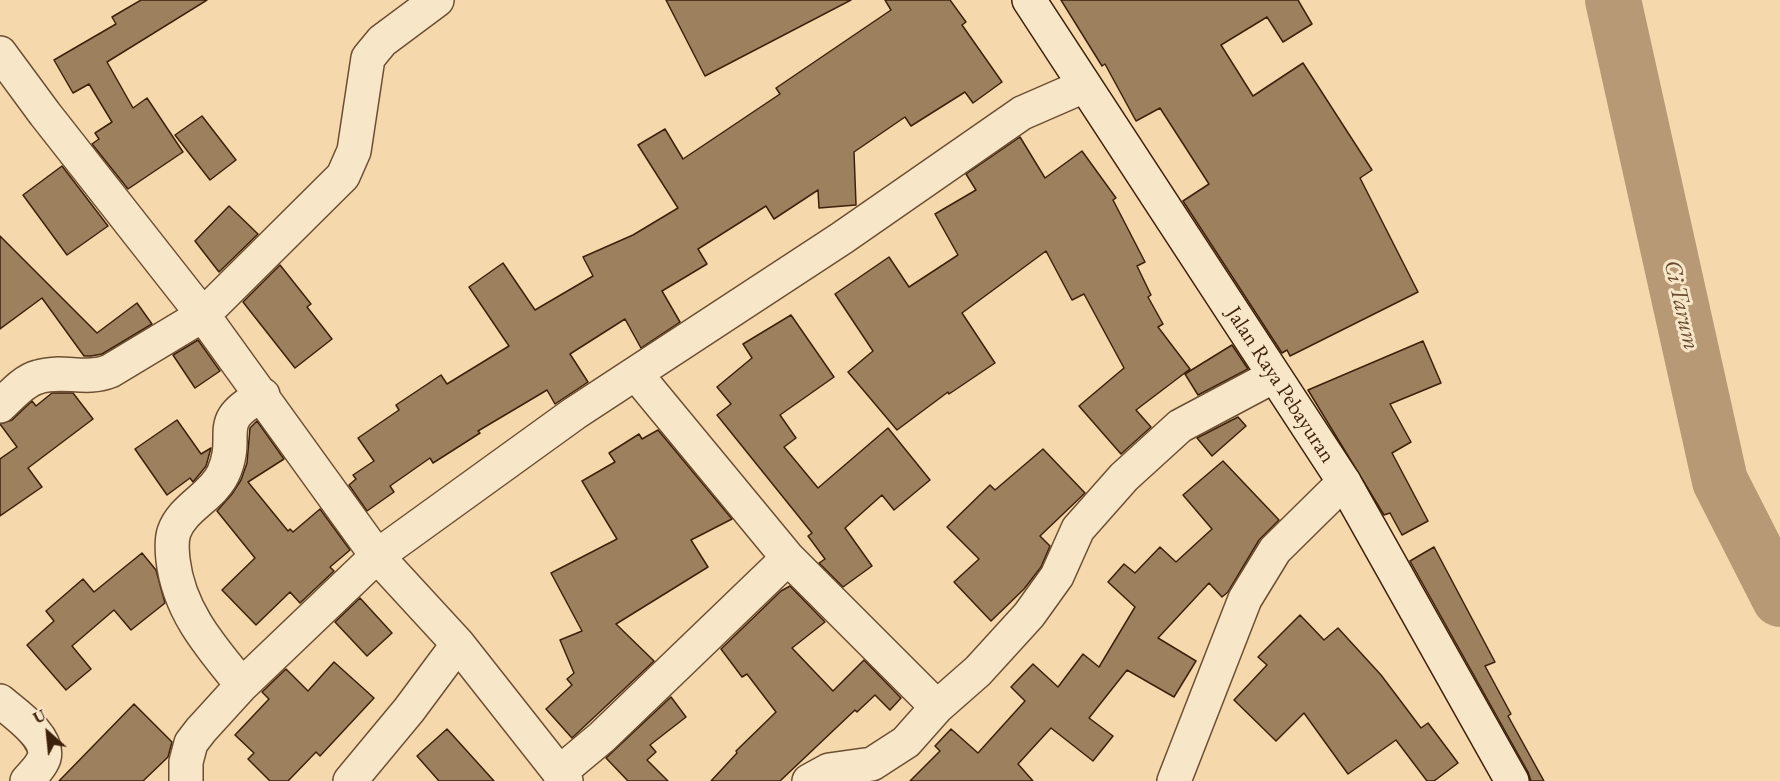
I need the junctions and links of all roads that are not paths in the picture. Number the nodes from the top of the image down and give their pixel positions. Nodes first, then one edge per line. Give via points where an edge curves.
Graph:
1 (437, 0) edge
2 (1029, 0) edge
3 (0, 53) edge
4 (1084, 86) junction
5 (203, 315) junction
6 (636, 374) junction
7 (1274, 376) junction
8 (263, 395) junction
9 (0, 406) edge
10 (1344, 482) junction
11 (377, 556) junction
12 (788, 558) junction
13 (458, 644) junction
14 (242, 685) junction
15 (0, 700) edge
16 (937, 706) junction
17 (562, 777) edge
18 (27, 781) edge
19 (186, 781) edge
20 (350, 781) edge
21 (809, 781) edge
22 (1174, 781) edge
23 (1512, 781) edge

1 - 5 street via 382,41 368,58 354,151 343,176
2 - 4 street, Jalan Raya Pebayuran
3 - 5 street
4 - 6 street via 1022,113
4 - 7 street, Jalan Raya Pebayuran
5 - 8 street
5 - 9 street via 110,371 94,376 38,377
6 - 11 street via 575,413
6 - 12 street
7 - 10 street, Jalan Raya Pebayuran
7 - 16 street via 1180,426 1124,477 1078,529 1057,576 1029,615 978,671
8 - 11 street
8 - 14 street via 242,406 232,417 224,471 217,484 183,517 174,532 172,547 178,590 186,609
10 - 22 street via 1275,550 1245,599
10 - 23 street, Jalan Raya Pebayuran
11 - 13 street
11 - 14 street
12 - 16 street
12 - 17 street
13 - 17 street
13 - 20 street
14 - 19 street via 191,743
15 - 18 street via 44,746 41,764
16 - 21 street via 906,742 887,756 872,764 829,770

